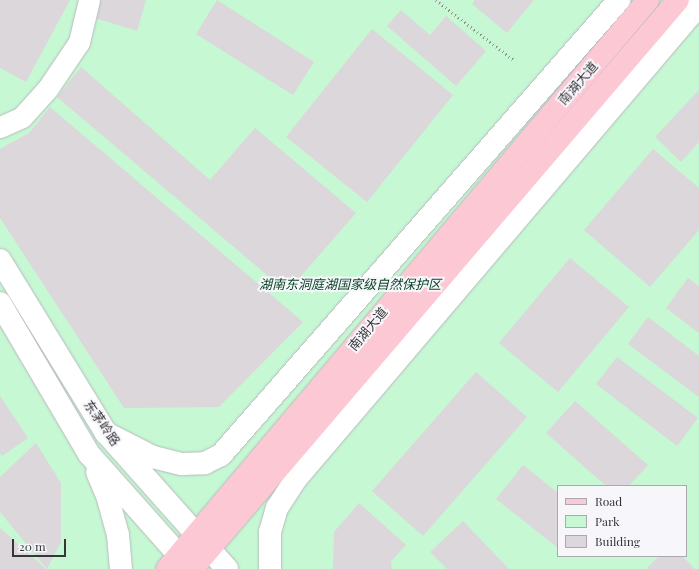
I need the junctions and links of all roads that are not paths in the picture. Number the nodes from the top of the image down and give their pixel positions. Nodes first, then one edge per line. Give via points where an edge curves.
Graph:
1 (89, 0) edge
2 (619, 0) edge
3 (648, 0) edge
4 (678, 0) edge
5 (699, 5) edge
6 (0, 127) edge
7 (0, 260) edge
8 (2, 310) edge
9 (106, 433) junction
10 (90, 454) junction
11 (203, 541) junction
12 (182, 565) edge
13 (121, 569) edge
14 (226, 569) edge
15 (270, 569) edge

1 - 6 street via 79,42 48,88 22,117
2 - 9 street via 221,455 205,463 182,464 153,457
3 - 11 main road, 南湖大道
4 - 11 main road, 南湖大道
5 - 15 street via 296,479 277,508 270,532
7 - 9 street, 东茅岭路
8 - 10 street, 东茅岭路
9 - 11 street, 东茅岭路
10 - 12 street, 东茅岭路
10 - 13 street via 108,496 118,534
11 - 12 main road, 南湖大道
11 - 14 street, 东茅岭路

